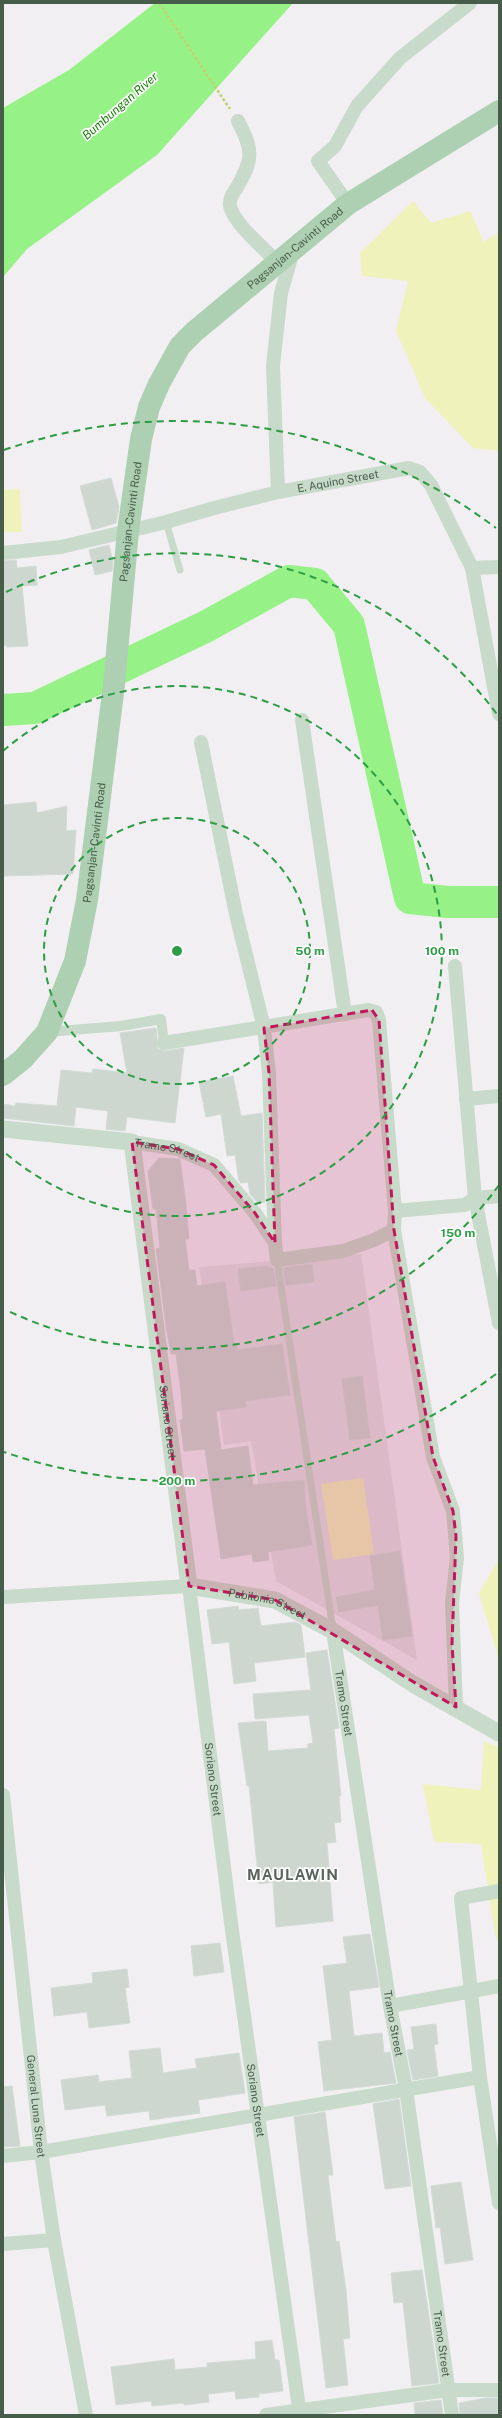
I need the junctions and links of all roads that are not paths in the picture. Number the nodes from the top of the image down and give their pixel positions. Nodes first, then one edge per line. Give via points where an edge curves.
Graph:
1 (470, 3) edge
2 (499, 111) edge
3 (238, 122) road end
4 (348, 204) junction
5 (294, 248) junction
6 (277, 262) junction
7 (278, 492) junction
8 (166, 522) junction
9 (128, 531) junction
10 (3, 553) edge
11 (499, 566) edge
12 (472, 568) junction
13 (180, 570) dead end
14 (499, 714) edge
15 (302, 720) dead end
16 (201, 742) dead end
17 (455, 966) dead end
18 (344, 1014) junction
19 (264, 1028) junction
20 (47, 1032) junction
21 (164, 1043) joint
22 (3, 1075) edge
23 (499, 1096) edge
24 (466, 1099) junction
25 (3, 1129) edge
26 (132, 1142) junction
27 (499, 1196) edge
28 (475, 1198) junction
29 (395, 1211) junction
30 (394, 1230) junction
31 (275, 1243) junction
32 (277, 1260) junction
33 (497, 1298) edge
34 (499, 1323) edge
35 (189, 1586) junction
36 (3, 1597) edge
37 (333, 1631) junction
38 (456, 1707) junction
39 (499, 1733) edge
40 (3, 1795) edge
41 (499, 1891) edge
42 (499, 1986) edge
43 (473, 1990) junction
44 (390, 2006) junction
45 (480, 2077) junction
46 (406, 2090) junction
47 (257, 2115) junction
48 (41, 2152) junction
49 (3, 2156) edge
50 (499, 2203) edge
51 (54, 2240) junction
52 (3, 2244) edge
53 (448, 2390) junction
54 (499, 2390) edge
55 (299, 2413) edge
56 (86, 2415) edge
57 (266, 2415) edge
58 (452, 2415) edge

1 - 4 street via 400,58 357,106 335,146 318,161
2 - 4 main road, Pagsanjan-Cavinti Road
3 - 6 street via 247,137 251,154 248,168 233,193 230,204 234,216
4 - 5 main road, Pagsanjan-Cavinti Road
5 - 6 main road, Pagsanjan-Cavinti Road
5 - 7 street via 280,292 273,366
6 - 9 main road, Pagsanjan-Cavinti Road via 194,332 180,346 168,364 149,407 141,439
7 - 8 street, E. Aquino Street
7 - 12 street, E. Aquino Street via 409,468 420,472 431,485
8 - 9 street, E. Aquino Street
8 - 13 lane
9 - 10 street, E. Aquino Street via 61,547
9 - 20 main road, Pagsanjan-Cavinti Road via 114,685 87,900 75,961
11 - 12 street
12 - 14 street, E. Aquino Street
15 - 18 street
16 - 19 street via 236,914
17 - 24 street
18 - 19 street
18 - 29 street via 368,1010 378,1015
19 - 21 street
19 - 31 street via 269,1073
20 - 21 street via 121,1026 161,1019
20 - 22 main road, Pagsanjan-Cavinti Road via 23,1059
23 - 24 street
24 - 28 street
25 - 26 street, Tramo Street
26 - 31 street, Tramo Street via 178,1149 214,1165 255,1214
26 - 35 street, Soriano Street
27 - 28 street
28 - 29 street via 465,1205
28 - 33 street
29 - 30 street
30 - 32 street via 344,1251
30 - 38 street via 433,1457 453,1511 457,1558 452,1603
31 - 32 street, Tramo Street
32 - 37 lane
33 - 34 street
35 - 36 street, Pabilonia Street
35 - 37 street, Pabilonia Street via 275,1600
35 - 47 street, Soriano Street
37 - 38 street, Pabilonia Street via 413,1684
37 - 44 street, Tramo Street
38 - 39 street, Pabilonia Street
40 - 48 street, General Luna Street
41 - 43 street via 461,1898
42 - 43 street
43 - 44 street
43 - 45 street
44 - 46 street, Tramo Street
45 - 46 street
45 - 50 street
46 - 47 street
46 - 53 street, Tramo Street
47 - 48 street
47 - 55 street, Soriano Street
48 - 49 street
48 - 51 street, General Luna Street
51 - 52 street
51 - 56 street, General Luna Street
53 - 54 street
53 - 55 street
53 - 58 street, Tramo Street
55 - 57 street

